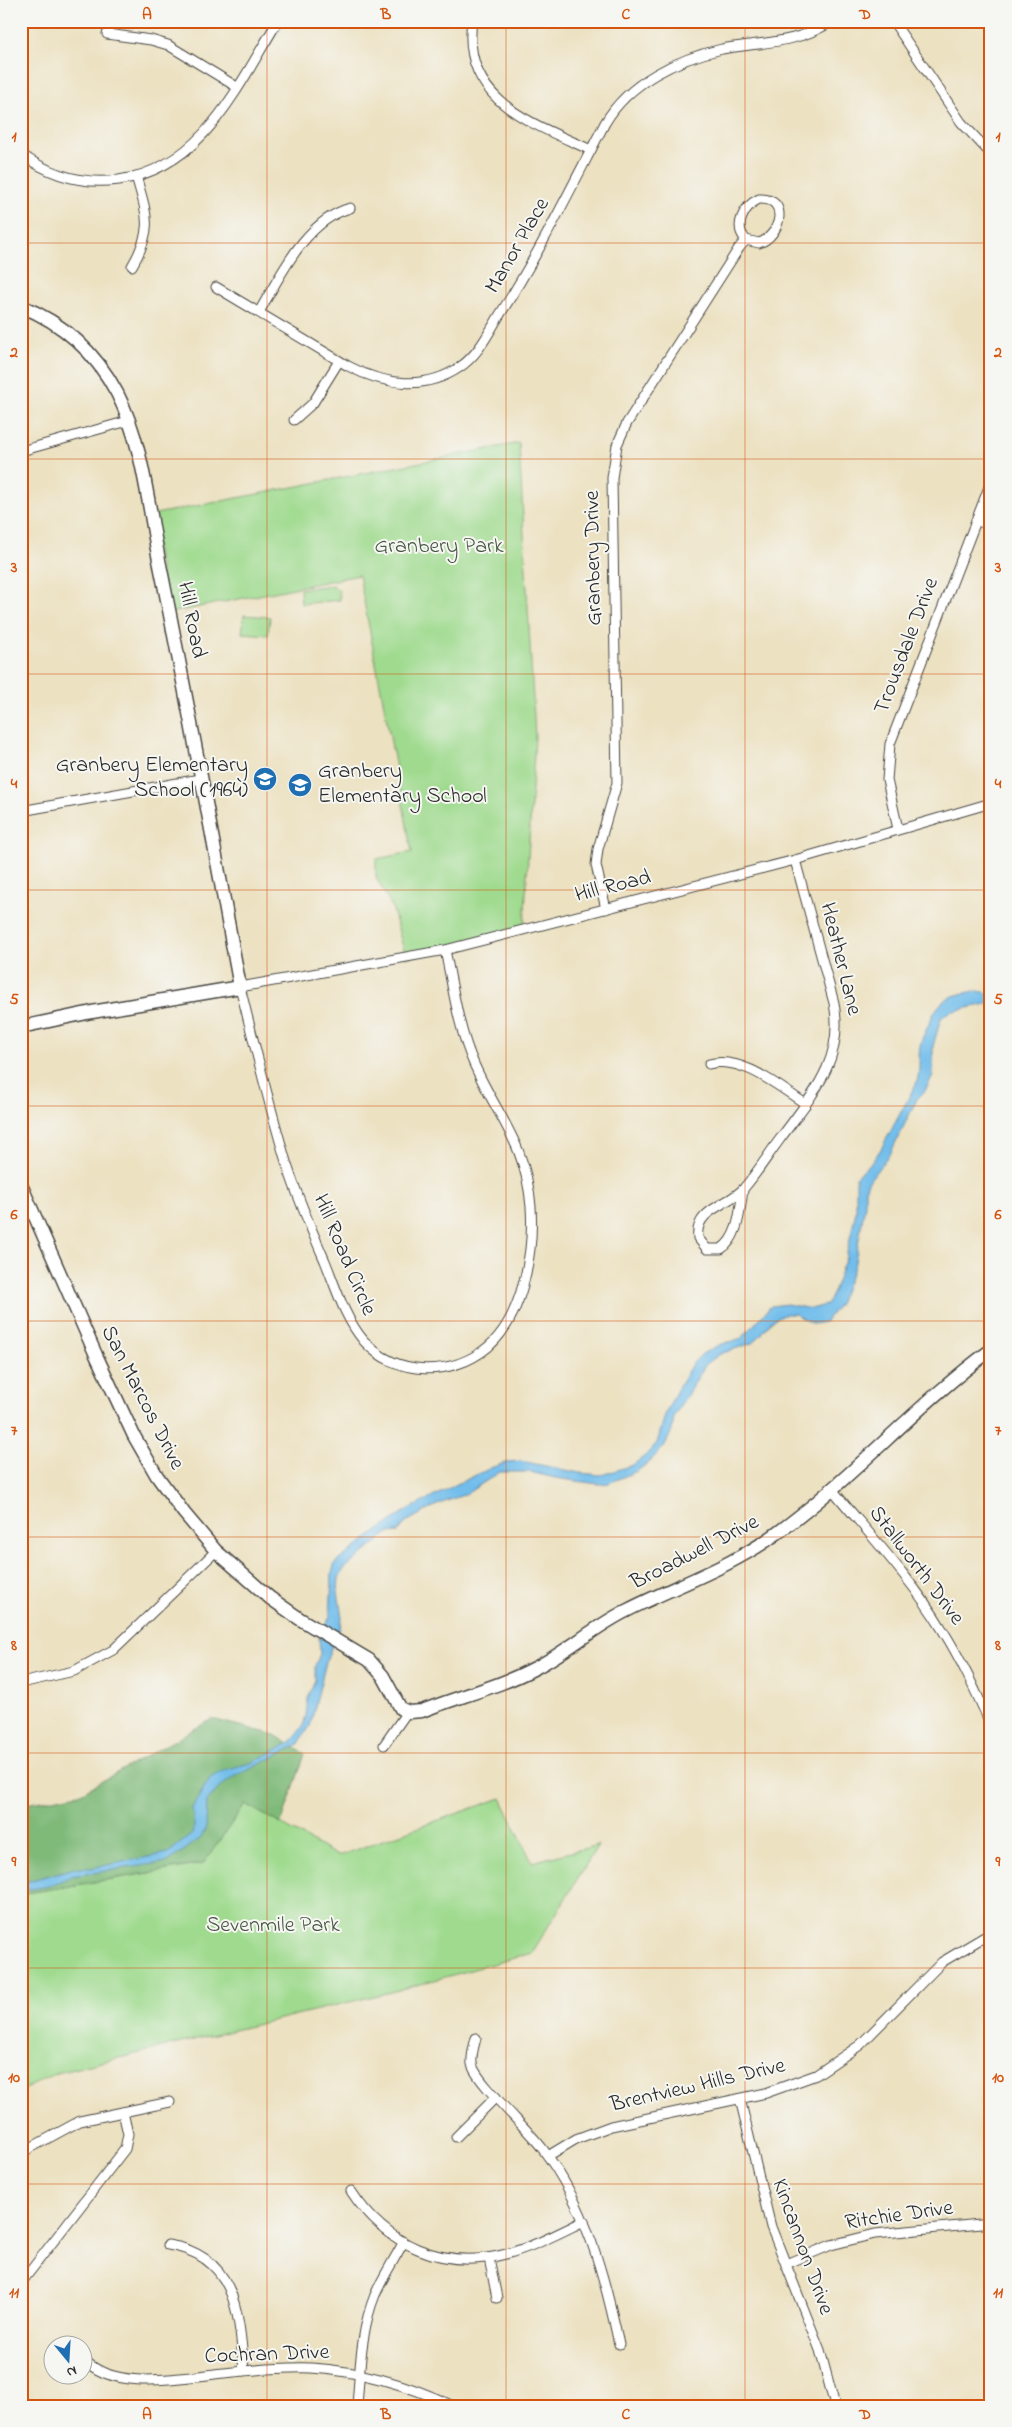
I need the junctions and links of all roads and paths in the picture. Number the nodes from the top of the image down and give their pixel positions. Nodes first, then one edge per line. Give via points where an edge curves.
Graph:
1 (278, 21) edge
2 (472, 21) edge
3 (832, 21) edge
4 (893, 21) edge
5 (107, 34) dead end
6 (237, 86) junction
7 (590, 150) junction
8 (21, 154) edge
9 (991, 154) edge
10 (136, 176) junction
11 (350, 208) dead end
12 (746, 240) junction
13 (132, 266) dead end
14 (216, 287) dead end
15 (21, 306) edge
16 (259, 312) junction
17 (339, 361) junction
18 (128, 420) junction
19 (294, 420) dead end
20 (21, 451) edge
21 (991, 482) edge
22 (976, 520) junction
23 (991, 526) edge
24 (200, 779) junction
25 (991, 803) edge
26 (21, 811) edge
27 (898, 829) junction
28 (795, 860) junction
29 (606, 909) junction
30 (445, 950) junction
31 (240, 987) junction
32 (21, 1027) edge
33 (709, 1064) dead end
34 (806, 1104) junction
35 (21, 1186) edge
36 (743, 1190) junction
37 (991, 1350) edge
38 (831, 1488) junction
39 (216, 1551) junction
40 (21, 1683) edge
41 (407, 1712) junction
42 (991, 1725) edge
43 (384, 1745) dead end
44 (991, 1932) edge
45 (476, 2038) dead end
46 (496, 2097) junction
47 (740, 2099) junction
48 (170, 2102) dead end
49 (123, 2112) junction
50 (456, 2137) dead end
51 (21, 2153) edge
52 (548, 2156) junction
53 (351, 2191) dead end
54 (584, 2221) junction
55 (991, 2223) edge
56 (403, 2243) junction
57 (168, 2245) dead end
58 (489, 2258) junction
59 (786, 2264) junction
60 (21, 2283) edge
61 (496, 2298) dead end
62 (620, 2344) dead end
63 (92, 2365) edge
64 (244, 2371) junction
65 (360, 2373) junction
66 (357, 2406) edge
67 (452, 2406) edge
68 (835, 2406) edge

1 - 6 street
2 - 7 street via 470,43 473,58 495,98 517,115
3 - 7 street, Manor Place via 798,38 723,49 692,57 665,70 634,88 616,106
4 - 9 street via 961,122
5 - 6 street via 168,45
6 - 10 street via 192,147 166,165
7 - 17 street, Manor Place via 531,264 469,359 439,377 409,383 376,379
8 - 10 street via 48,170 79,179 107,181
10 - 13 street via 148,226 144,245
11 - 16 street via 326,219 300,246
12 - 12 street via 759,243 770,235 780,216 773,203 759,199 748,207 739,225
12 - 29 street, Granbery Drive via 627,422 614,454 617,783 596,861
14 - 16 street, Manor Place
15 - 18 street, Hill Road via 56,324 84,347 108,377
16 - 17 street, Manor Place
17 - 19 street via 313,403
18 - 20 street
18 - 24 street, Hill Road via 142,476
21 - 22 street, Trousdale Drive
22 - 23 street
22 - 27 street, Trousdale Drive via 890,744 887,780
24 - 26 street
24 - 31 street, Hill Road
25 - 27 street, Hill Road
27 - 28 street, Hill Road
28 - 29 street, Hill Road
28 - 34 street, Heather Lane via 838,1025 829,1066
29 - 30 street, Hill Road
30 - 31 street, Hill Road
30 - 31 street, Hill Road Circle via 469,1052 511,1130 521,1156 531,1221 526,1271 508,1321 483,1351 450,1367 420,1369 393,1361 372,1349 353,1326 293,1183
31 - 32 street, Hill Road
33 - 34 street via 738,1065
34 - 36 street, Heather Lane
35 - 39 street, San Marcos Drive via 138,1442 167,1491
36 - 36 street, Heather Lane via 711,1211 701,1222 698,1238 707,1249 721,1249 731,1238
37 - 38 street, Broadwell Drive via 935,1394
38 - 41 street, Broadwell Drive via 764,1542 612,1618 535,1668 470,1694 420,1711
38 - 42 street, Stallworth Drive via 905,1576 935,1618 966,1671
39 - 40 street via 113,1650 74,1671
39 - 41 street, San Marcos Drive via 270,1598 360,1653 374,1665 389,1685 397,1705
41 - 43 street
44 - 47 street, Brentview Hills Drive via 934,1969 870,2036 839,2061 792,2085
45 - 46 street via 472,2066
46 - 50 street
46 - 52 street
47 - 52 street, Brentview Hills Drive via 611,2126 576,2139
47 - 59 street, Kincannon Drive via 766,2210
48 - 49 street
49 - 51 street via 80,2121
49 - 60 street via 128,2134 125,2149
52 - 54 street
53 - 56 street via 374,2221
54 - 58 street via 519,2250
54 - 62 street via 601,2264
55 - 59 street, Ritchie Drive via 875,2234 831,2246
56 - 58 street via 446,2258
56 - 65 street via 373,2301
57 - 64 street via 194,2253 214,2268 226,2283 237,2309
58 - 61 street
59 - 68 street, Kincannon Drive via 820,2350
63 - 64 street, Cochran Drive via 99,2371 130,2379 159,2380
64 - 65 street, Cochran Drive via 300,2368
65 - 66 street
65 - 67 street, Cochran Drive via 415,2389

